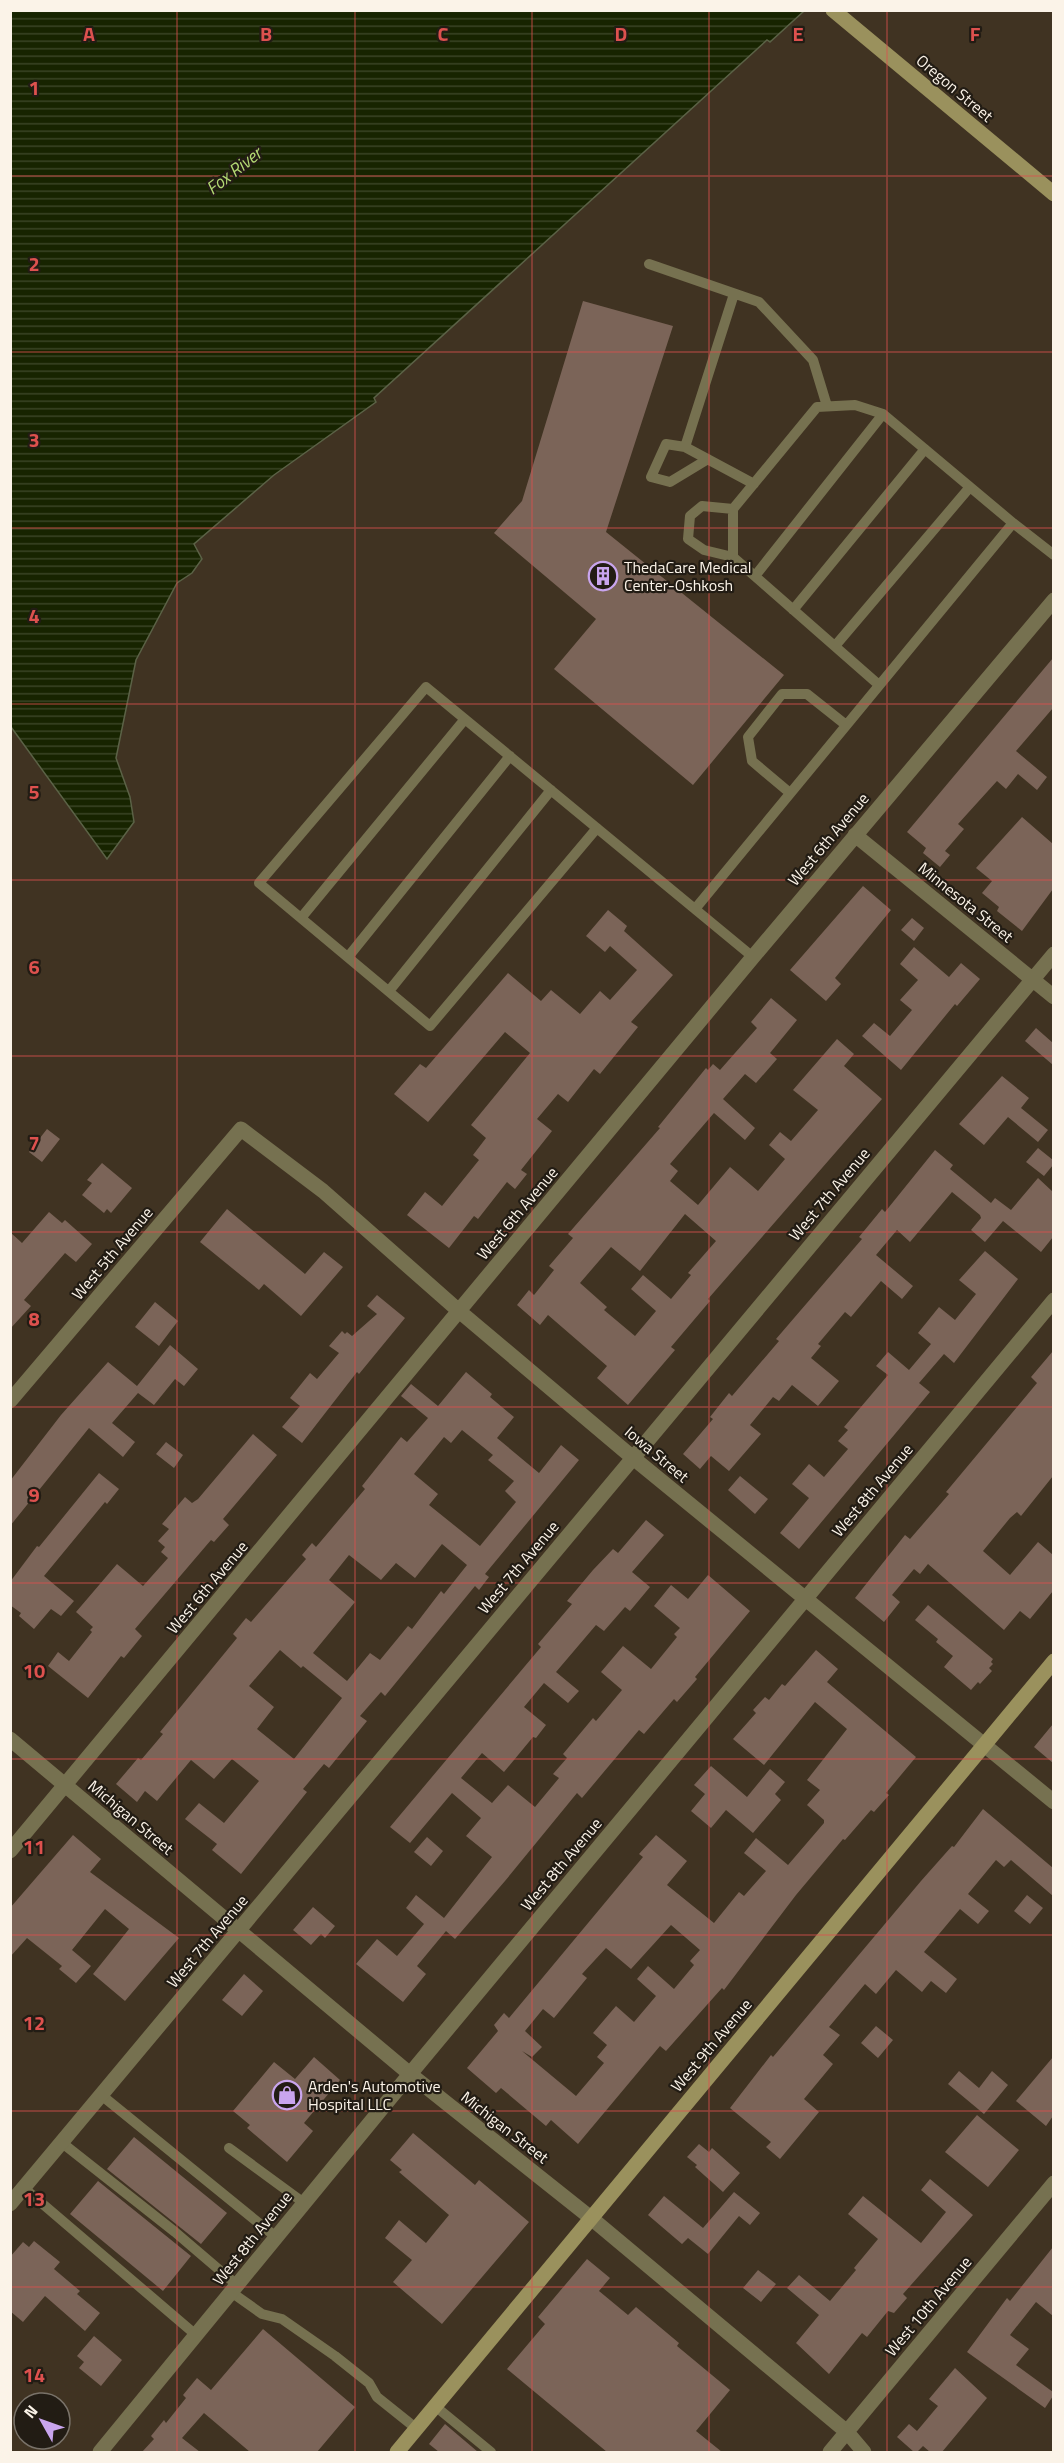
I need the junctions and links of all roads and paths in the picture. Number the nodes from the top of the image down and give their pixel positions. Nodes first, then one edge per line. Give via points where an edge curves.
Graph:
1 (833, 10) edge
2 (1053, 195) edge
3 (649, 264) dead end
4 (734, 294) junction
5 (826, 406) junction
6 (883, 414) junction
7 (686, 447) junction
8 (925, 449) junction
9 (708, 459) junction
10 (754, 484) junction
11 (970, 487) junction
12 (733, 509) junction
13 (1013, 523) junction
14 (1053, 555) edge
15 (733, 557) junction
16 (755, 576) junction
17 (1053, 600) edge
18 (793, 610) junction
19 (835, 646) junction
20 (879, 685) junction
21 (465, 719) junction
22 (846, 725) junction
23 (510, 756) junction
24 (551, 790) junction
25 (790, 793) junction
26 (597, 828) junction
27 (855, 835) junction
28 (695, 909) junction
29 (301, 918) junction
30 (1053, 954) edge
31 (348, 957) junction
32 (753, 957) junction
33 (1032, 980) junction
34 (389, 991) junction
35 (1053, 997) edge
36 (241, 1129) joint
37 (1053, 1300) edge
38 (459, 1311) junction
39 (10, 1401) edge
40 (632, 1457) junction
41 (805, 1599) junction
42 (1053, 1661) edge
43 (10, 1739) edge
44 (985, 1745) junction
45 (65, 1785) junction
46 (1053, 1802) edge
47 (10, 1851) edge
48 (240, 1930) junction
49 (410, 2074) junction
50 (100, 2094) junction
51 (61, 2142) junction
52 (229, 2148) dead end
53 (1053, 2183) edge
54 (24, 2188) junction
55 (304, 2203) junction
56 (10, 2204) edge
57 (591, 2218) junction
58 (276, 2237) junction
59 (234, 2288) junction
60 (196, 2335) junction
61 (435, 2406) junction
62 (417, 2429) junction
63 (847, 2432) junction
64 (100, 2452) edge
65 (397, 2452) edge
66 (491, 2452) edge
67 (830, 2452) edge
68 (864, 2452) edge

1 - 2 main road, Oregon Street
3 - 4 lane
4 - 5 lane via 759,302 813,360
4 - 7 lane
5 - 6 lane via 855,405
5 - 10 lane via 817,407
6 - 8 lane
6 - 16 lane
7 - 9 lane
7 - 9 lane via 666,444 651,477 670,482
8 - 11 lane
8 - 18 lane
9 - 10 lane
10 - 12 lane
11 - 13 lane
11 - 19 lane
12 - 15 lane
12 - 15 lane via 702,506 690,516 688,539 704,550
13 - 14 lane
13 - 20 lane
15 - 16 lane
16 - 18 lane
17 - 27 street, West 6th Avenue
18 - 19 lane
19 - 20 lane
20 - 22 lane
21 - 23 lane
21 - 29 lane
21 - 29 lane via 426,687 259,883
22 - 25 lane
22 - 25 lane via 807,694 782,694 748,737 752,761
23 - 24 lane
23 - 31 lane
24 - 26 lane
24 - 34 lane
25 - 28 lane
26 - 28 lane
26 - 34 lane via 430,1026
27 - 32 street, West 6th Avenue
27 - 33 street, Minnesota Street
28 - 32 lane
29 - 31 lane
30 - 33 street, West 7th Avenue
31 - 34 lane
32 - 38 street, West 6th Avenue
33 - 35 street, Minnesota Street
33 - 40 street, West 7th Avenue
36 - 38 street, Iowa Street via 322,1191
36 - 39 street, West 5th Avenue
37 - 41 street, West 8th Avenue
38 - 40 street, Iowa Street
38 - 45 street, West 6th Avenue
40 - 41 street, Iowa Street
40 - 48 street, West 7th Avenue
41 - 44 street, Iowa Street
41 - 49 street, West 8th Avenue
42 - 44 main road, West 9th Avenue
43 - 45 street, Michigan Street
44 - 46 street, Iowa Street
44 - 57 main road, West 9th Avenue
45 - 47 street, West 6th Avenue
45 - 48 street, Michigan Street
48 - 49 street, Michigan Street
48 - 50 street, West 7th Avenue
49 - 55 street, West 8th Avenue
49 - 57 street, Michigan Street
50 - 51 street, West 7th Avenue
50 - 58 lane
51 - 54 street, West 7th Avenue
51 - 59 lane via 175,2232
52 - 55 lane
53 - 63 street, West 10th Avenue
54 - 56 street, West 7th Avenue
54 - 60 lane
55 - 58 street, West 8th Avenue
57 - 61 main road, West 9th Avenue
57 - 63 street, Michigan Street
58 - 59 street, West 8th Avenue
59 - 60 street, West 8th Avenue
59 - 62 lane via 262,2314 282,2319 335,2356
60 - 64 street, West 8th Avenue
61 - 62 main road, West 9th Avenue
61 - 66 lane
62 - 65 main road, West 9th Avenue
63 - 67 street, West 10th Avenue
63 - 68 street, Michigan Street

